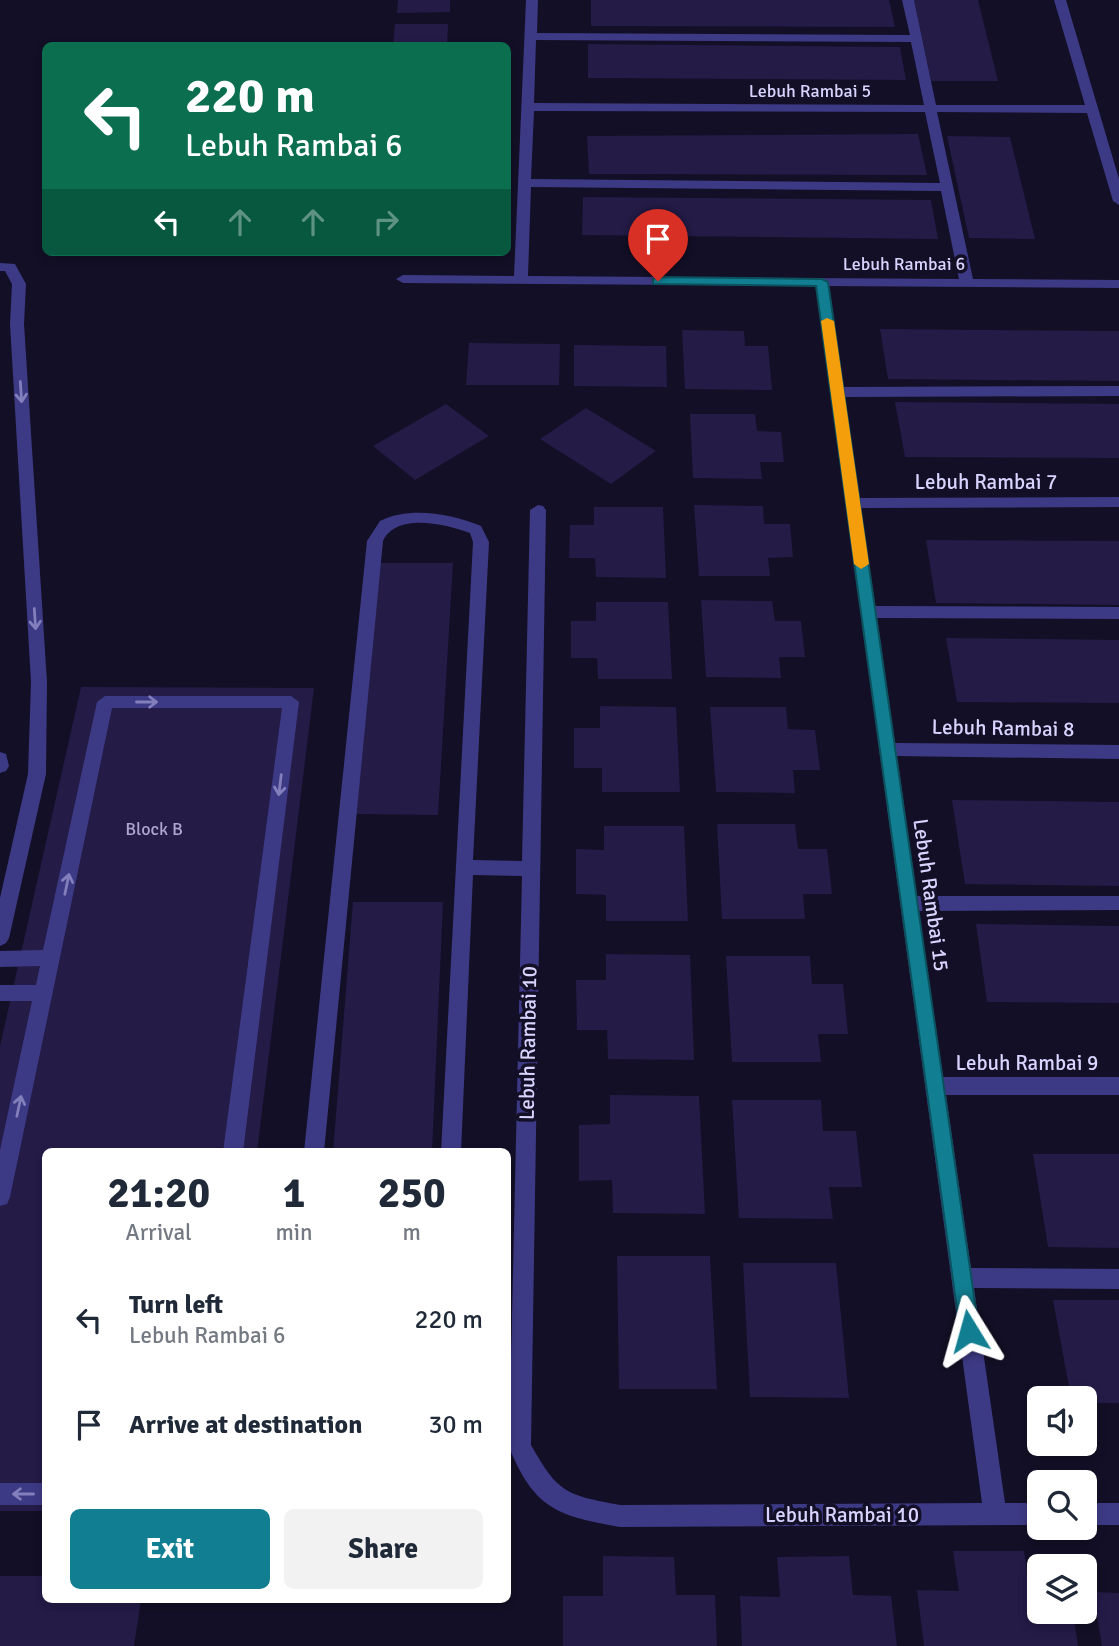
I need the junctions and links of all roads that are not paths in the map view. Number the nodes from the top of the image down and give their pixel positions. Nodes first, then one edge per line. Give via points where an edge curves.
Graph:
1 (531, 0) edge
2 (908, 0) edge
3 (1060, 0) edge
4 (530, 36) junction
5 (916, 39) junction
6 (528, 107) junction
7 (930, 109) junction
8 (1092, 109) junction
9 (525, 183) junction
10 (946, 187) junction
11 (1119, 201) edge
12 (0, 267) edge
13 (403, 279) dead end
14 (521, 280) junction
15 (822, 282) junction
16 (967, 283) junction
17 (1119, 284) edge
18 (17, 324) junction
19 (0, 327) edge
20 (1119, 391) edge
21 (837, 392) junction
22 (1119, 502) edge
23 (853, 503) junction
24 (538, 510) dead end
25 (868, 612) junction
26 (1119, 613) edge
27 (887, 750) junction
28 (1119, 752) edge
29 (0, 759) edge
30 (0, 766) edge
31 (464, 867) junction
32 (532, 869) junction
33 (6, 881) edge
34 (1119, 903) edge
35 (909, 904) junction
36 (0, 938) edge
37 (51, 958) junction
38 (0, 959) edge
39 (0, 993) edge
40 (43, 993) junction
41 (935, 1086) junction
42 (1119, 1086) edge
43 (234, 1148) edge
44 (314, 1148) edge
45 (451, 1148) edge
46 (0, 1197) edge
47 (962, 1278) junction
48 (1119, 1279) edge
49 (0, 1494) edge
50 (42, 1494) edge
51 (995, 1514) junction
52 (1027, 1514) edge
53 (1097, 1514) edge
54 (1119, 1514) edge

1 - 4 street
2 - 5 street
3 - 8 street
4 - 5 street
4 - 6 street
5 - 7 street
6 - 7 street, Lebuh Rambai 5
6 - 9 street
7 - 8 street, Lebuh Rambai 5
7 - 10 street
8 - 11 street
9 - 10 street
9 - 14 street
10 - 16 street
12 - 18 street via 10,267 19,284
13 - 14 street, Lebuh Rambai 6
14 - 15 street, Lebuh Rambai 6
15 - 16 street, Lebuh Rambai 6
15 - 21 street, Lebuh Rambai 15
16 - 17 street, Lebuh Rambai 6
18 - 19 street
18 -> 33 street via 39,682 37,774
20 - 21 street
21 - 23 street, Lebuh Rambai 15
22 - 23 street, Lebuh Rambai 7
23 - 25 street, Lebuh Rambai 15
24 - 32 street, Lebuh Rambai 10
25 - 26 street
25 - 27 street, Lebuh Rambai 15
27 - 28 street, Lebuh Rambai 8
27 - 35 street, Lebuh Rambai 15
29 - 30 street
31 - 32 street
31 - 44 street via 481,542 476,530 463,523 397,520 387,524 375,541
31 - 45 street
32 - 51 street, Lebuh Rambai 10 via 519,1400 520,1447 542,1486 574,1508 620,1516
33 - 36 street
34 - 35 street
35 - 41 street, Lebuh Rambai 15
37 - 38 street
37 - 40 street
37 -> 43 street via 105,702 291,702
39 - 40 street
46 -> 40 street
41 - 42 street, Lebuh Rambai 9
41 - 47 street, Lebuh Rambai 15
47 - 48 street
47 - 51 street, Lebuh Rambai 15
50 -> 49 street
51 - 52 street, Lebuh Rambai 10
53 - 54 street

